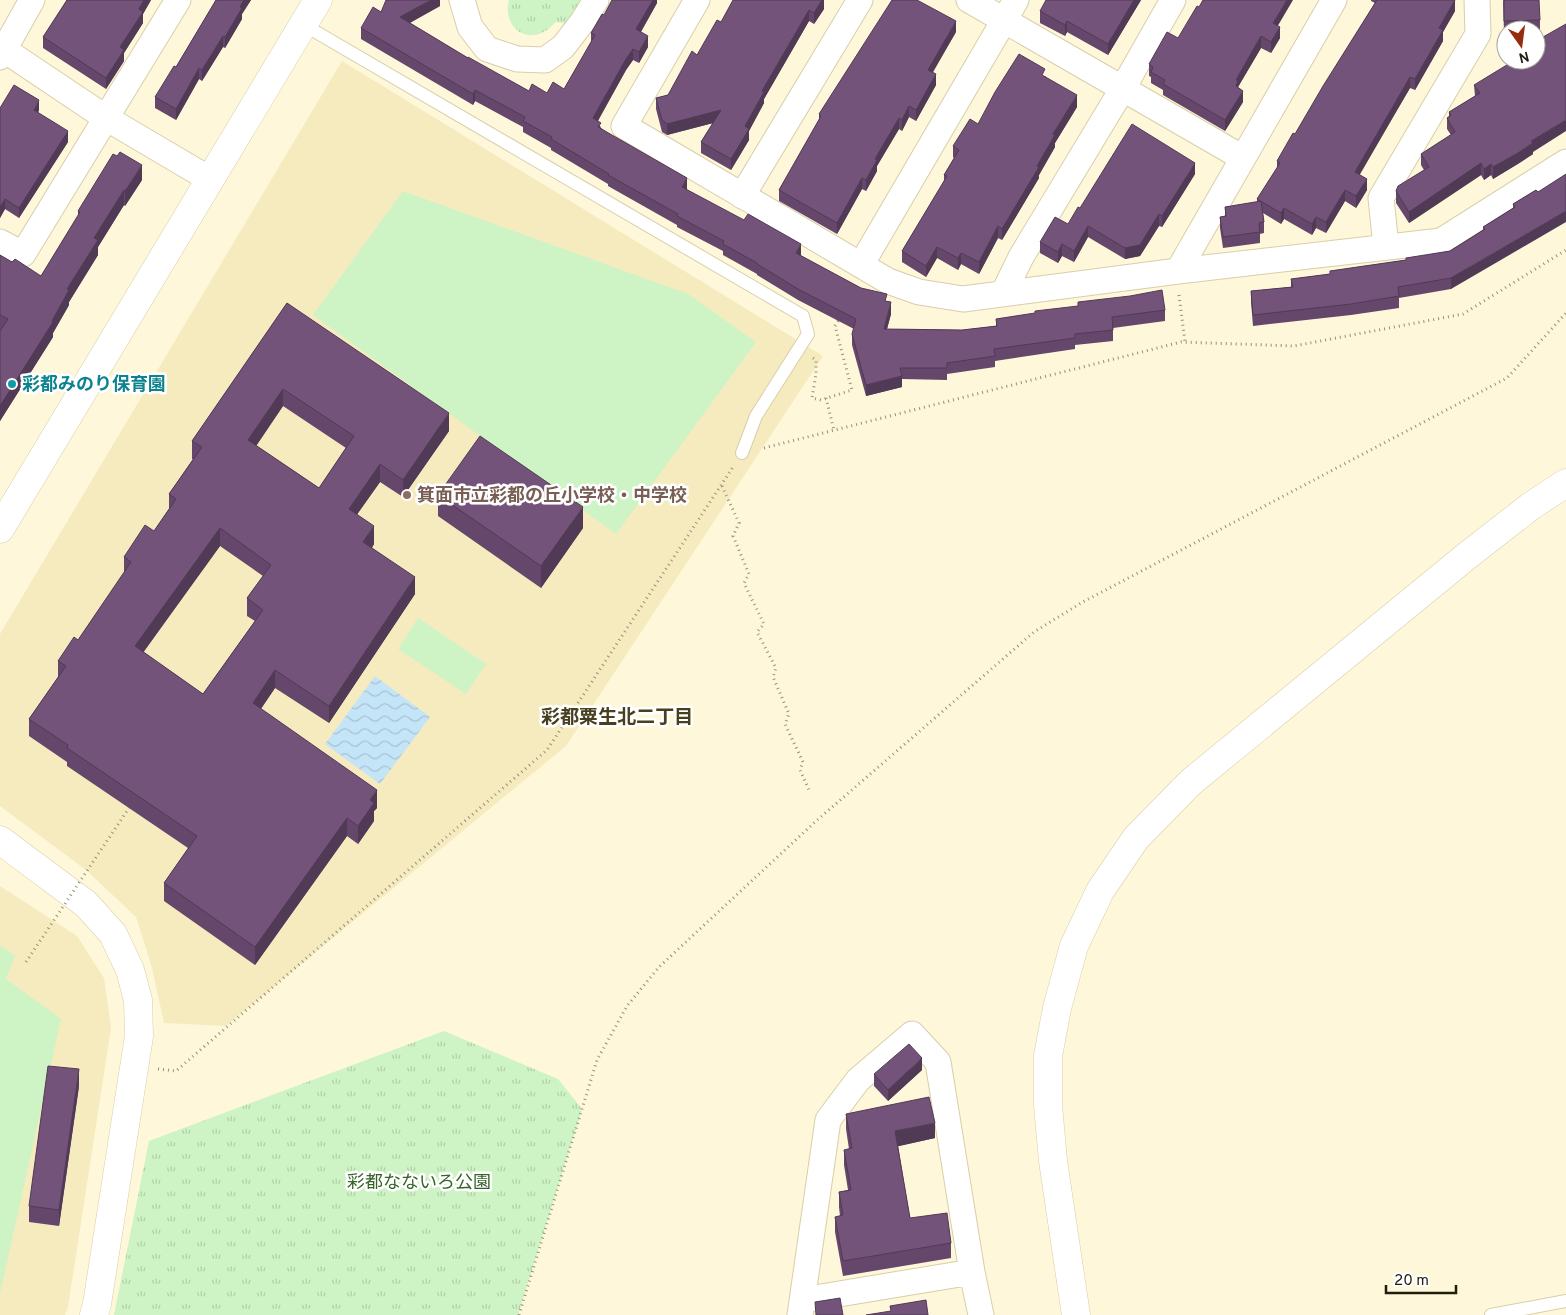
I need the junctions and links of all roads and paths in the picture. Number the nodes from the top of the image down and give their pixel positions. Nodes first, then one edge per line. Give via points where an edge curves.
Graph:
1 (32, 0) edge
2 (178, 0) edge
3 (318, 0) edge
4 (462, 0) edge
5 (596, 0) edge
6 (697, 0) edge
7 (860, 0) edge
8 (970, 0) edge
9 (1172, 0) edge
10 (1334, 0) edge
11 (1477, 0) edge
12 (1010, 10) edge
13 (304, 25) junction
14 (1, 51) edge
15 (1123, 88) junction
16 (106, 118) junction
17 (1244, 158) junction
18 (1566, 162) edge
19 (211, 180) junction
20 (742, 196) junction
21 (0, 242) edge
22 (1386, 247) junction
23 (1566, 250) edge
24 (861, 265) junction
25 (1178, 283) junction
26 (1004, 294) junction
27 (845, 310) edge
28 (1566, 313) edge
29 (1185, 342) junction
30 (816, 374) dead end
31 (826, 398) junction
32 (834, 430) junction
33 (742, 453) junction
34 (1566, 482) edge
35 (722, 485) junction
36 (0, 529) edge
37 (809, 790) dead end
38 (129, 808) edge
39 (0, 840) edge
40 (26, 962) dead end
41 (150, 1069) dead end
42 (972, 1272) junction
43 (1566, 1301) edge
44 (801, 1308) edge
45 (94, 1315) edge
46 (519, 1315) edge
47 (981, 1315) edge
48 (1076, 1315) edge
49 (1491, 1315) edge

1 - 14 street
2 - 16 street
3 - 13 street
4 - 5 street via 470,27 487,49 517,59 544,60 563,47
6 - 20 street via 624,126
7 - 20 street
8 - 12 street
9 - 15 street
10 - 17 street
11 - 22 street via 1478,34 1381,198
12 - 15 street
12 - 24 street
13 - 19 street
13 - 33 lane via 804,316 808,334 756,416
14 - 16 street
15 - 17 street
15 - 26 street via 1021,257
16 - 19 street
16 - 21 street via 23,254
17 - 25 street
18 - 22 street via 1440,240
19 - 36 street
20 - 24 street
22 - 25 street
23 - 29 path via 1463,314 1294,346
24 - 26 street via 888,281 919,292 963,299
25 - 26 street
25 - 29 path
27 - 31 path via 835,326 852,390
28 - 46 path via 1507,378 1080,603 1034,632 815,822 659,967 627,1006 597,1060
29 - 32 path
30 - 31 path via 812,398
31 - 32 path
32 - 33 path
33 - 35 path
34 - 48 street via 1468,555 1191,782 1136,838 1100,891 1074,946 1048,1056 1053,1161
35 - 37 path via 740,523 733,536 749,574 744,584 764,624 758,632 776,668 773,677 789,714 785,724 803,762 800,770
35 - 41 path via 547,750 176,1070
38 - 40 path, bridge
39 - 45 street via 86,904 113,934 130,970 138,1000 139,1036
42 - 44 street
42 - 44 street via 938,1062 912,1034 858,1080 828,1120
42 - 47 street
43 - 49 lane

